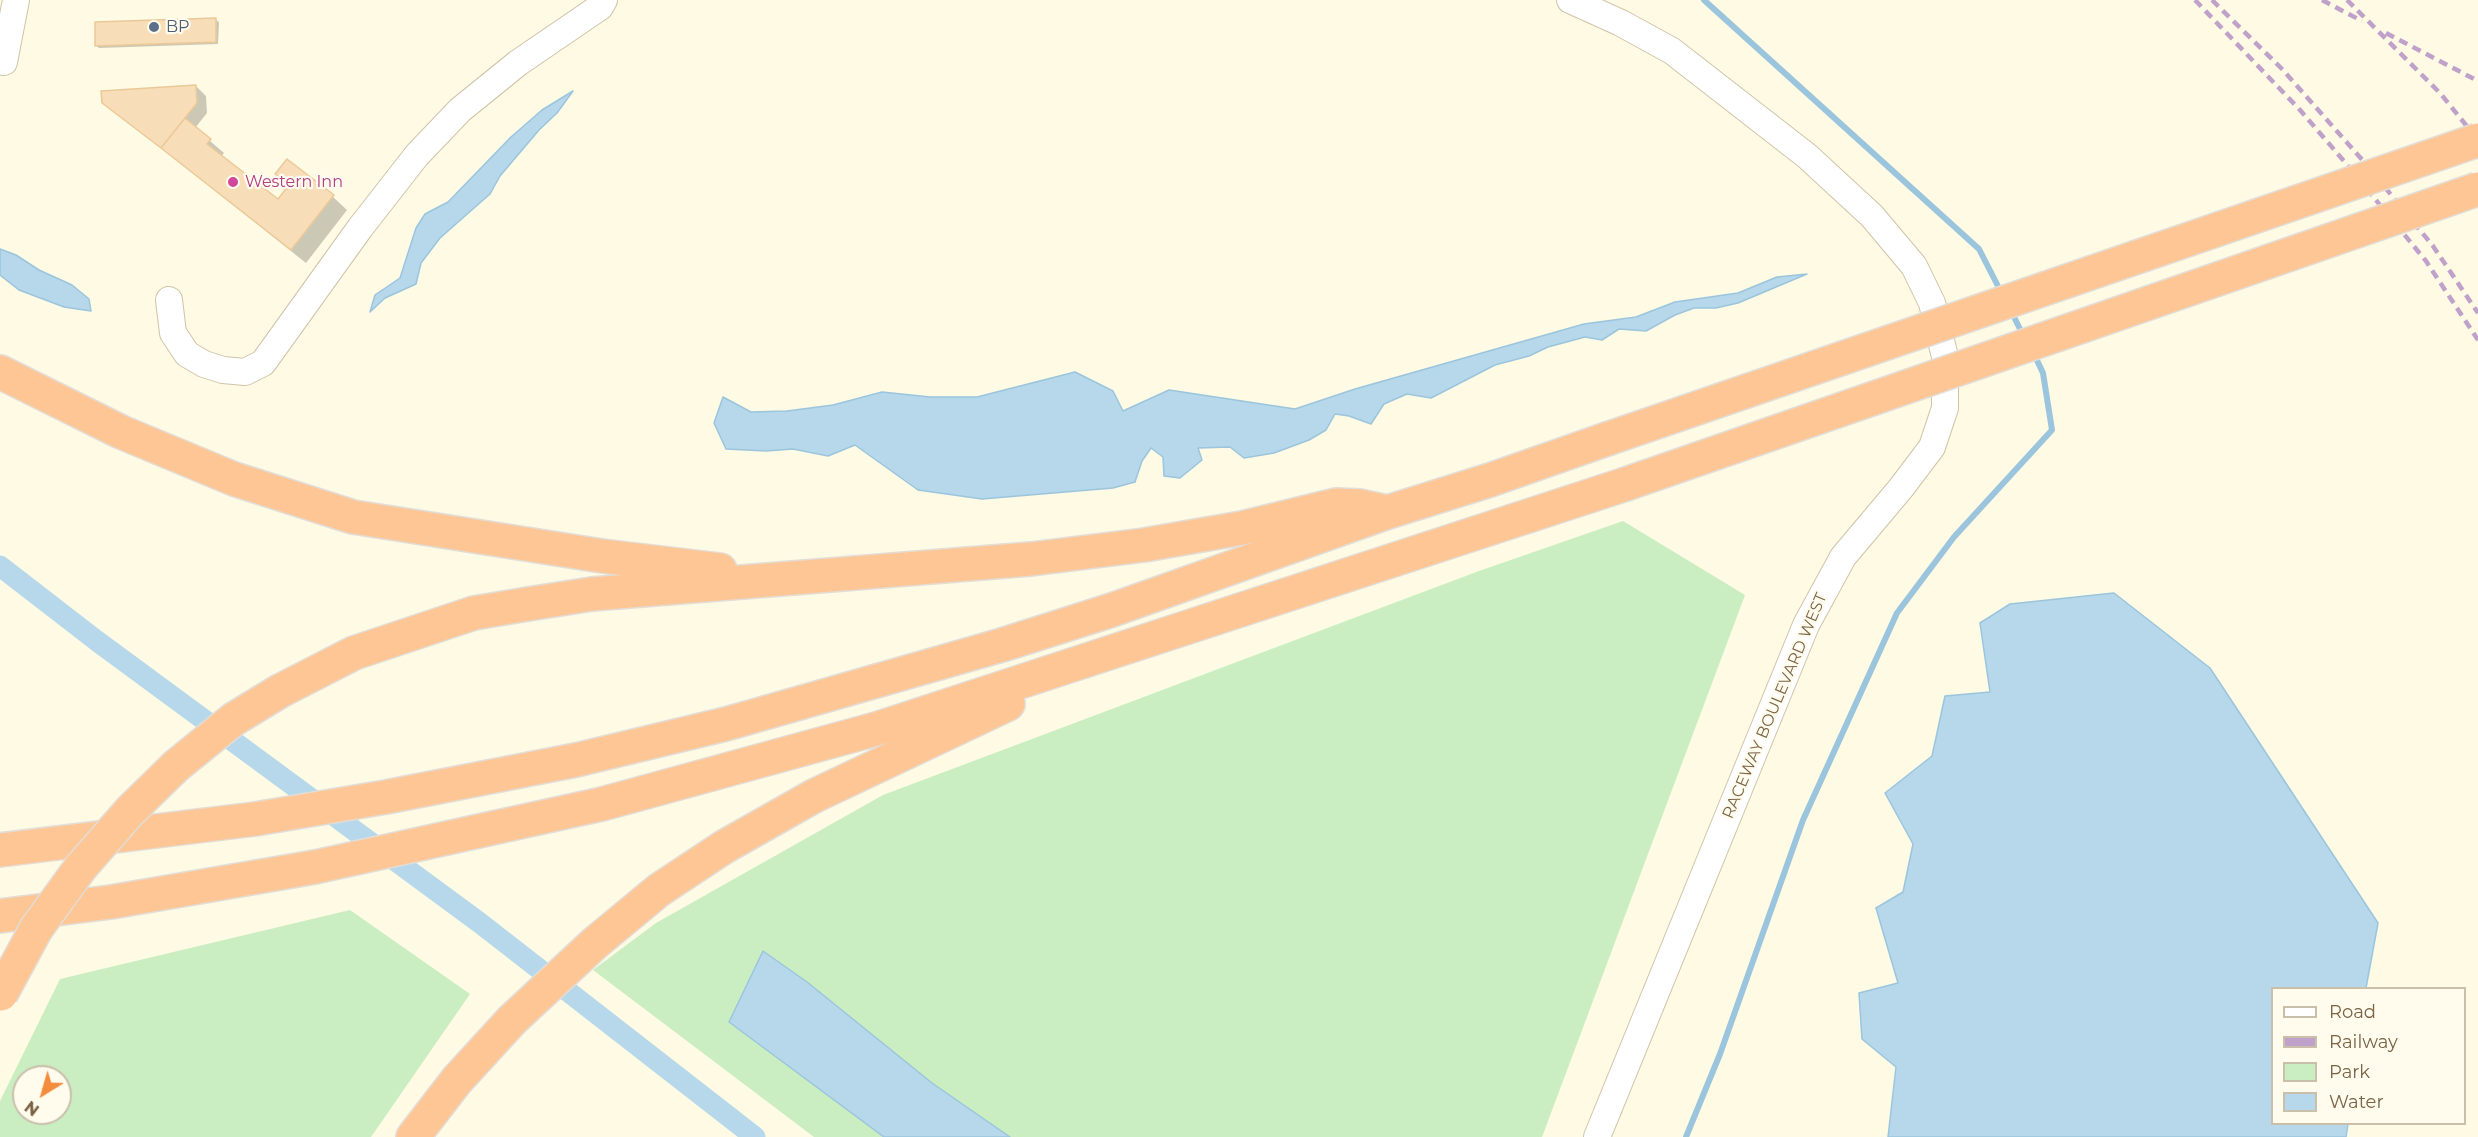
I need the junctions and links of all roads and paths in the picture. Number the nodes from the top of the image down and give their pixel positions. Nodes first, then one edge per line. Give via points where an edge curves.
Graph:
1 (15, 0) edge
2 (604, 0) edge
3 (1570, 0) edge
4 (4, 62) dead end
5 (2478, 140) edge
6 (2478, 189) edge
7 (169, 300) dead end
8 (0, 372) edge
9 (1388, 512) junction
10 (799, 578) junction
11 (1053, 671) junction
12 (0, 850) edge
13 (0, 916) edge
14 (0, 995) edge
15 (412, 1137) edge
16 (1597, 1137) edge

1 - 4 street
2 - 7 street via 600,7 518,63 460,110 417,155 263,363 245,372 223,370 187,354 173,333
3 - 16 street, RACEWAY BOULEVARD WEST via 1672,51 1807,156 1872,216 1914,266 1932,303 1945,357 1945,408 1932,447 1843,557 1806,625
5 - 9 highway, bridge
6 - 11 highway, bridge via 1623,485
8 - 10 highway via 121,432 234,479 353,517 602,556
9 - 10 highway via 1336,506 1144,545 1031,559
9 - 12 highway via 1112,610 726,724 576,760 386,797 255,819
10 - 14 highway, bridge via 592,594 474,613 354,653 301,679 234,719 176,766 130,811 81,867 36,929
11 - 13 highway via 876,729 602,804 315,867 111,902
11 - 15 highway via 1009,703 814,796 724,847 659,890 512,1020

